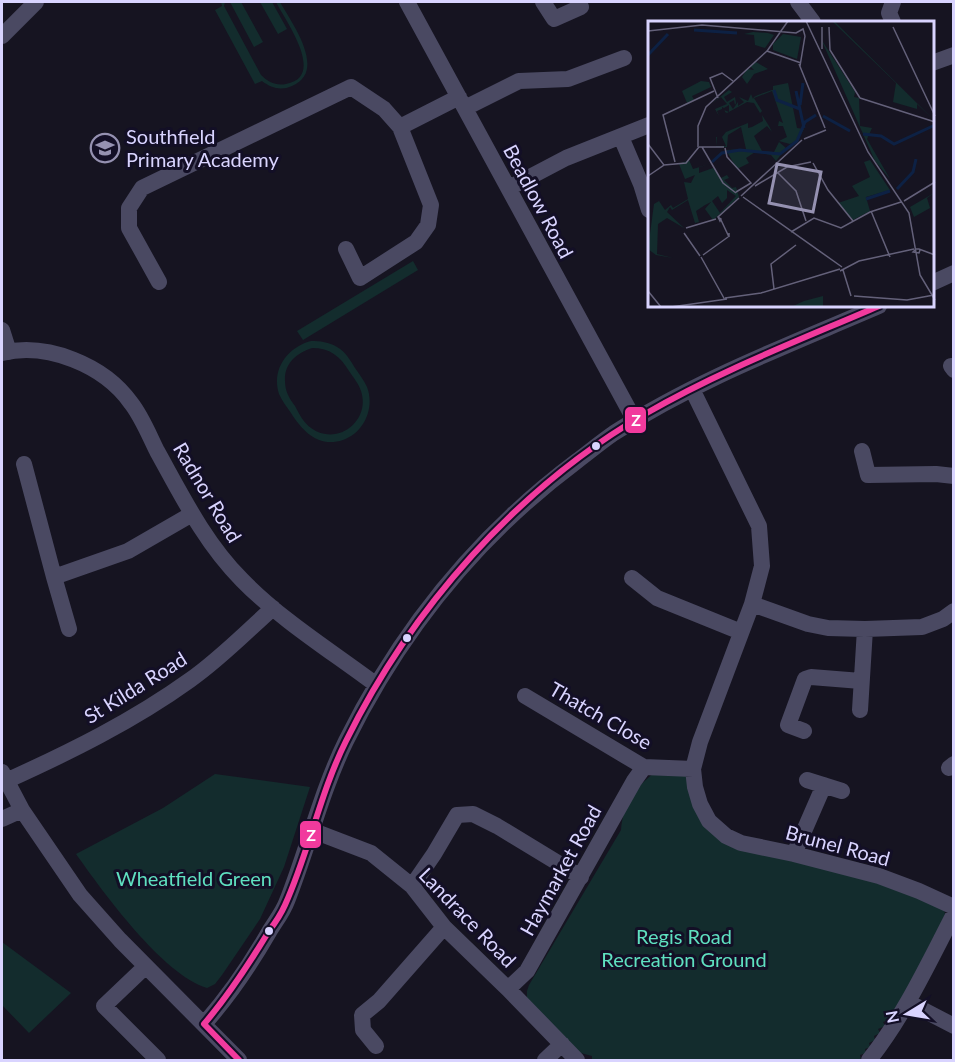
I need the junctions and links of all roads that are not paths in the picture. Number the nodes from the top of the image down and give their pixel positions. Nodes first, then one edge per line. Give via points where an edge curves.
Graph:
1 (36, 2) edge
2 (407, 2) edge
3 (543, 2) edge
4 (798, 2) edge
5 (893, 2) edge
6 (581, 7) dead end
7 (812, 21) edge
8 (893, 21) edge
9 (2, 36) edge
10 (954, 55) edge
11 (624, 57) dead end
12 (934, 63) edge
13 (462, 103) junction
14 (648, 125) edge
15 (400, 127) junction
16 (621, 137) junction
17 (509, 188) junction
18 (648, 207) edge
19 (346, 249) dead end
20 (954, 273) edge
21 (934, 278) edge
22 (159, 282) dead end
23 (874, 308) edge
24 (2, 330) edge
25 (5, 352) edge
26 (692, 389) junction
27 (635, 421) junction
28 (862, 451) dead end
29 (24, 464) dead end
30 (954, 476) edge
31 (192, 514) junction
32 (54, 578) junction
33 (632, 578) dead end
34 (752, 604) junction
35 (273, 608) junction
36 (954, 611) edge
37 (69, 629) dead end
38 (864, 629) junction
39 (741, 632) junction
40 (861, 681) junction
41 (375, 684) junction
42 (525, 696) dead end
43 (860, 710) dead end
44 (804, 731) dead end
45 (644, 767) junction
46 (693, 769) junction
47 (4, 777) edge
48 (807, 780) dead end
49 (824, 785) junction
50 (842, 791) dead end
51 (22, 810) junction
52 (2, 819) edge
53 (310, 830) junction
54 (794, 854) junction
55 (581, 877) junction
56 (412, 886) junction
57 (954, 907) edge
58 (954, 914) edge
59 (444, 927) junction
60 (146, 966) junction
61 (508, 989) junction
62 (908, 1002) junction
63 (204, 1024) junction
64 (954, 1026) edge
65 (562, 1044) junction
66 (376, 1046) dead end
67 (158, 1060) edge
68 (239, 1060) edge
69 (545, 1060) edge
70 (577, 1060) edge
71 (869, 1060) edge

1 - 9 street
2 - 13 street, Beadlow Road
3 - 6 street via 554,19
4 - 7 street
5 - 8 street via 889,13
10 - 12 street
11 - 13 street via 568,79 519,81
13 - 15 street
13 - 17 street, Beadlow Road
14 - 16 street
15 - 19 street via 430,205 428,225 416,242 360,278
15 - 22 street via 384,109 351,87 142,188 129,208 129,228
16 - 17 street via 566,158
16 - 18 street
17 - 27 street, Beadlow Road
20 - 21 street
23 - 26 street
24 - 25 street
25 - 31 street, Radnor Road via 45,352 84,364 112,382 132,403
26 - 27 street
26 - 34 street, Brunel Road via 759,526 762,566
27 - 41 street via 540,489 498,527 446,584
28 - 30 street via 868,475
29 - 32 street
31 - 32 street via 128,551
31 - 35 street, Radnor Road via 216,550
32 - 37 street
33 - 39 street via 657,598
34 - 38 street via 808,624
34 - 39 street, Brunel Road
35 - 41 street, Radnor Road
35 - 47 street, St Kilda Road via 191,679 142,711 66,753
36 - 38 street via 922,627
38 - 40 street
39 - 46 street, Brunel Road
40 - 43 street
40 - 44 street via 806,679 788,725
41 - 53 street
42 - 45 street, Thatch Close
45 - 46 street, Thatch Close
45 - 55 street, Haymarket Road
46 - 54 street, Brunel Road via 700,804 709,821 726,836
47 - 51 street
48 - 49 street
49 - 50 street
49 - 54 street
51 - 52 street
51 - 60 street via 80,895
53 - 56 street, Landrace Road via 371,853
53 - 63 street via 286,902 253,961
54 - 57 street, Brunel Road via 879,876
55 - 56 street via 473,814 457,815
55 - 61 street, Haymarket Road via 527,971
56 - 59 street, Landrace Road
58 - 62 street
59 - 61 street, Landrace Road
59 - 66 street via 362,1015 363,1030
60 - 63 street
60 - 67 street via 104,1006
61 - 65 street, Landrace Road
62 - 64 street
62 - 71 street
63 - 68 street
65 - 69 street
65 - 70 street, Landrace Road

